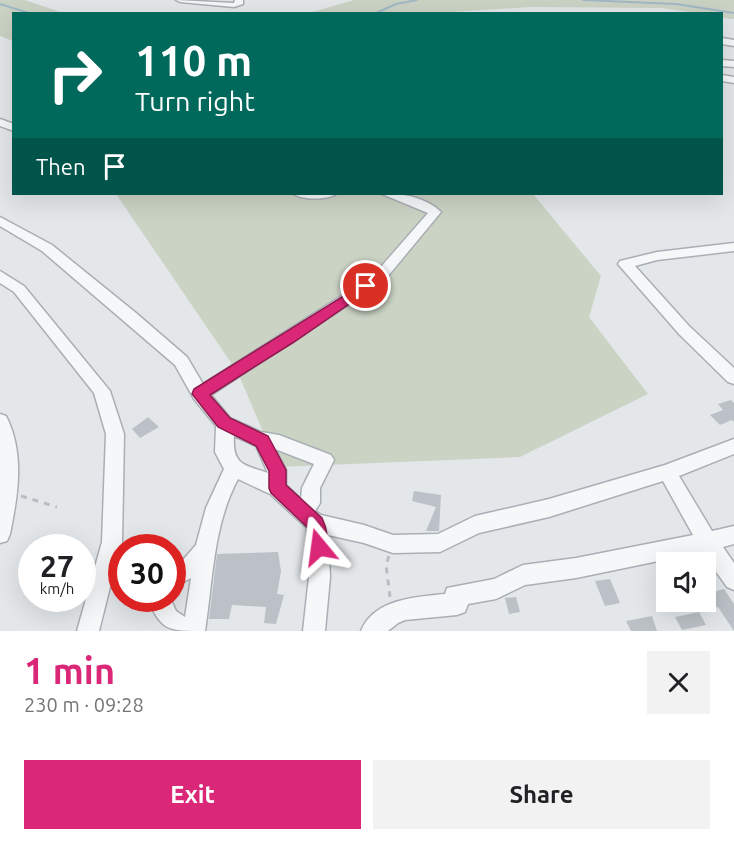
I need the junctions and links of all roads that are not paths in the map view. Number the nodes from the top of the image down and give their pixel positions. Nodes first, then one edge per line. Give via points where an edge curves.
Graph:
1 (180, 0) edge
2 (239, 0) edge
3 (392, 195) edge
4 (0, 220) edge
5 (734, 247) edge
6 (0, 276) edge
7 (727, 364) edge
8 (734, 378) edge
9 (200, 394) junction
10 (0, 420) edge
11 (224, 423) junction
12 (252, 438) junction
13 (734, 446) edge
14 (234, 469) junction
15 (667, 472) junction
16 (277, 488) junction
17 (308, 518) junction
18 (0, 534) edge
19 (112, 534) edge
20 (734, 535) edge
21 (707, 542) junction
22 (203, 552) junction
23 (186, 570) edge
24 (734, 580) edge
25 (108, 586) edge
26 (165, 612) edge
27 (88, 631) edge
28 (188, 631) edge
29 (194, 631) edge
30 (314, 631) edge
31 (372, 631) edge

1 - 2 street via 234,5
3 - 9 street via 435,212 392,266 378,279
4 - 9 street via 47,248 131,317 181,361
5 - 7 street via 625,264 677,323
6 - 19 street via 19,289 102,391 115,434
7 - 8 street
9 - 11 street
10 - 18 street via 7,441 8,489
11 - 12 street
11 - 14 street via 224,452
12 - 16 street via 262,441 268,451 279,477
12 - 17 street via 279,442 325,460 311,488
13 - 15 street
14 - 16 street
14 - 22 street via 220,490
15 - 17 street via 549,508 475,525 440,543 393,544
15 - 21 street
16 - 17 street
17 - 30 street via 322,566
20 - 21 street
21 - 24 street
21 - 31 street via 524,575 496,589 455,595 457,604 428,609 416,606 390,615
22 - 23 street
22 - 29 street
25 - 27 street
26 - 28 street via 168,619

